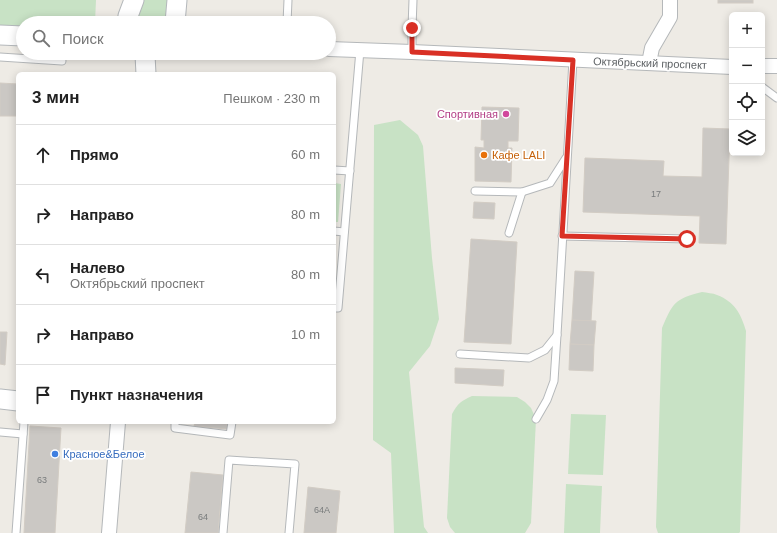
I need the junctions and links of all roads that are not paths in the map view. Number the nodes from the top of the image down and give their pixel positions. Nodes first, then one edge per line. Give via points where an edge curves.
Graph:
1 (134, 0) edge
2 (177, 0) edge
3 (288, 0) edge
4 (413, 0) edge
5 (670, 0) edge
6 (128, 16) edge
7 (176, 16) edge
8 (287, 16) edge
9 (0, 35) edge
10 (16, 36) edge
11 (336, 49) edge
12 (360, 50) junction
13 (412, 52) junction
14 (0, 57) edge
15 (16, 58) edge
16 (46, 60) edge
17 (147, 60) edge
18 (573, 60) junction
19 (62, 61) dead end
20 (648, 63) junction
21 (765, 66) edge
22 (777, 66) edge
23 (729, 67) edge
24 (146, 72) edge
25 (765, 89) edge
26 (777, 98) edge
27 (567, 156) junction
28 (336, 170) edge
29 (350, 171) junction
30 (475, 191) dead end
31 (522, 192) junction
32 (336, 231) edge
33 (344, 232) junction
34 (509, 233) dead end
35 (562, 236) junction
36 (687, 239) dead end
37 (336, 308) edge
38 (557, 334) junction
39 (460, 354) dead end
40 (0, 399) edge
41 (16, 401) edge
42 (536, 419) dead end
43 (24, 424) edge
44 (118, 424) edge
45 (175, 424) edge
46 (232, 424) edge
47 (0, 432) edge
48 (23, 434) junction
49 (16, 533) edge
50 (109, 533) edge
51 (223, 533) edge
52 (289, 533) edge

1 - 6 street
2 - 7 street
3 - 8 lane
4 - 13 lane
5 - 20 street via 670,17 652,48
9 - 10 street
11 - 12 street, Октябрьский проспект
12 - 13 street, Октябрьский проспект
12 - 29 lane
13 - 18 street, Октябрьский проспект
14 - 15 lane
16 - 19 lane
17 - 24 street
18 - 20 street, Октябрьский проспект
18 - 27 lane
20 - 23 street, Октябрьский проспект
21 - 22 street
25 - 26 lane
27 - 31 lane via 550,184
27 - 35 lane
28 - 29 lane
29 - 33 lane
30 - 31 lane
31 - 34 lane
32 - 33 lane
33 - 37 lane
35 - 36 lane
35 - 38 lane
38 - 39 lane via 545,350 529,358
38 - 42 lane via 554,381
40 - 41 street
43 - 48 lane
44 - 50 street
45 - 46 lane via 175,428 230,435
47 - 48 lane
48 - 49 lane
51 - 52 lane via 229,460 295,464

